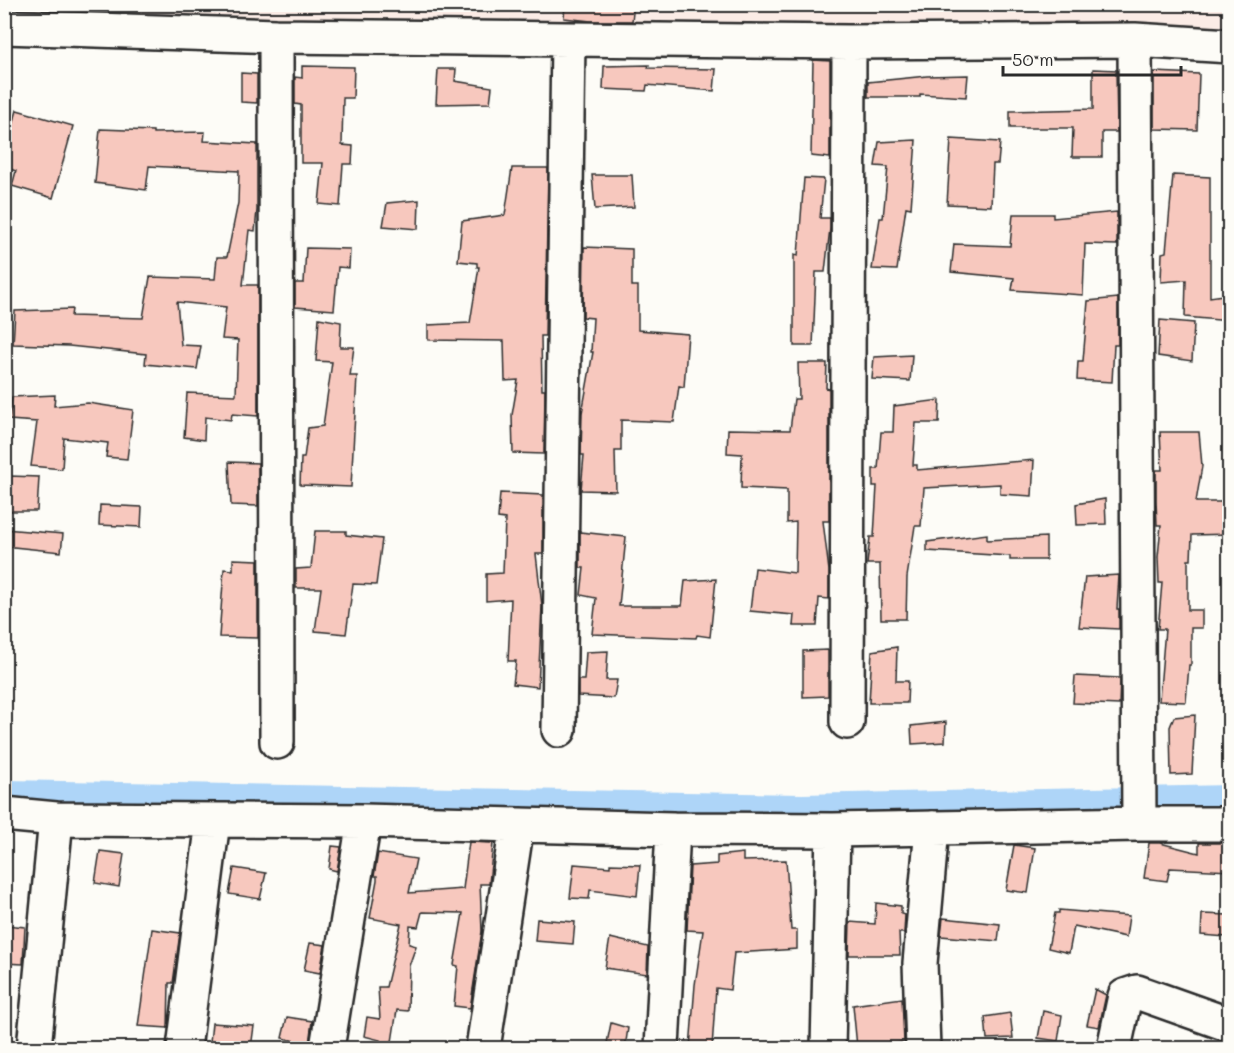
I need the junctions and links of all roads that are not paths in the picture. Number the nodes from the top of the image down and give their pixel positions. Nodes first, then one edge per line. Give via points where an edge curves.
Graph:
1 (4, 27) edge
2 (276, 36) junction
3 (568, 39) junction
4 (1135, 40) junction
5 (849, 42) junction
6 (1230, 46) edge
7 (847, 722) dead end
8 (559, 730) dead end
9 (277, 742) dead end
10 (1139, 806) junction
11 (4, 814) edge
12 (56, 819) junction
13 (213, 821) junction
14 (364, 821) junction
15 (1230, 824) edge
16 (517, 825) junction
17 (932, 828) junction
18 (674, 829) junction
19 (833, 830) junction
20 (1230, 1024) edge
21 (34, 1048) edge
22 (184, 1048) edge
23 (327, 1048) edge
24 (483, 1048) edge
25 (663, 1048) edge
26 (828, 1048) edge
27 (923, 1048) edge
28 (1114, 1048) edge

1 - 2 street
2 - 3 street
2 - 9 street
3 - 5 street
3 - 8 street
4 - 5 street
4 - 6 street
4 - 10 street
5 - 7 street
10 - 15 street
10 - 17 street
11 - 12 street
12 - 13 street
12 - 21 street
13 - 14 street
13 - 22 street
14 - 16 street
14 - 23 street
16 - 18 street
16 - 24 street
17 - 19 street
17 - 27 street via 920,963
18 - 19 street
18 - 25 street
19 - 26 street
20 - 28 street via 1137,992 1125,996

